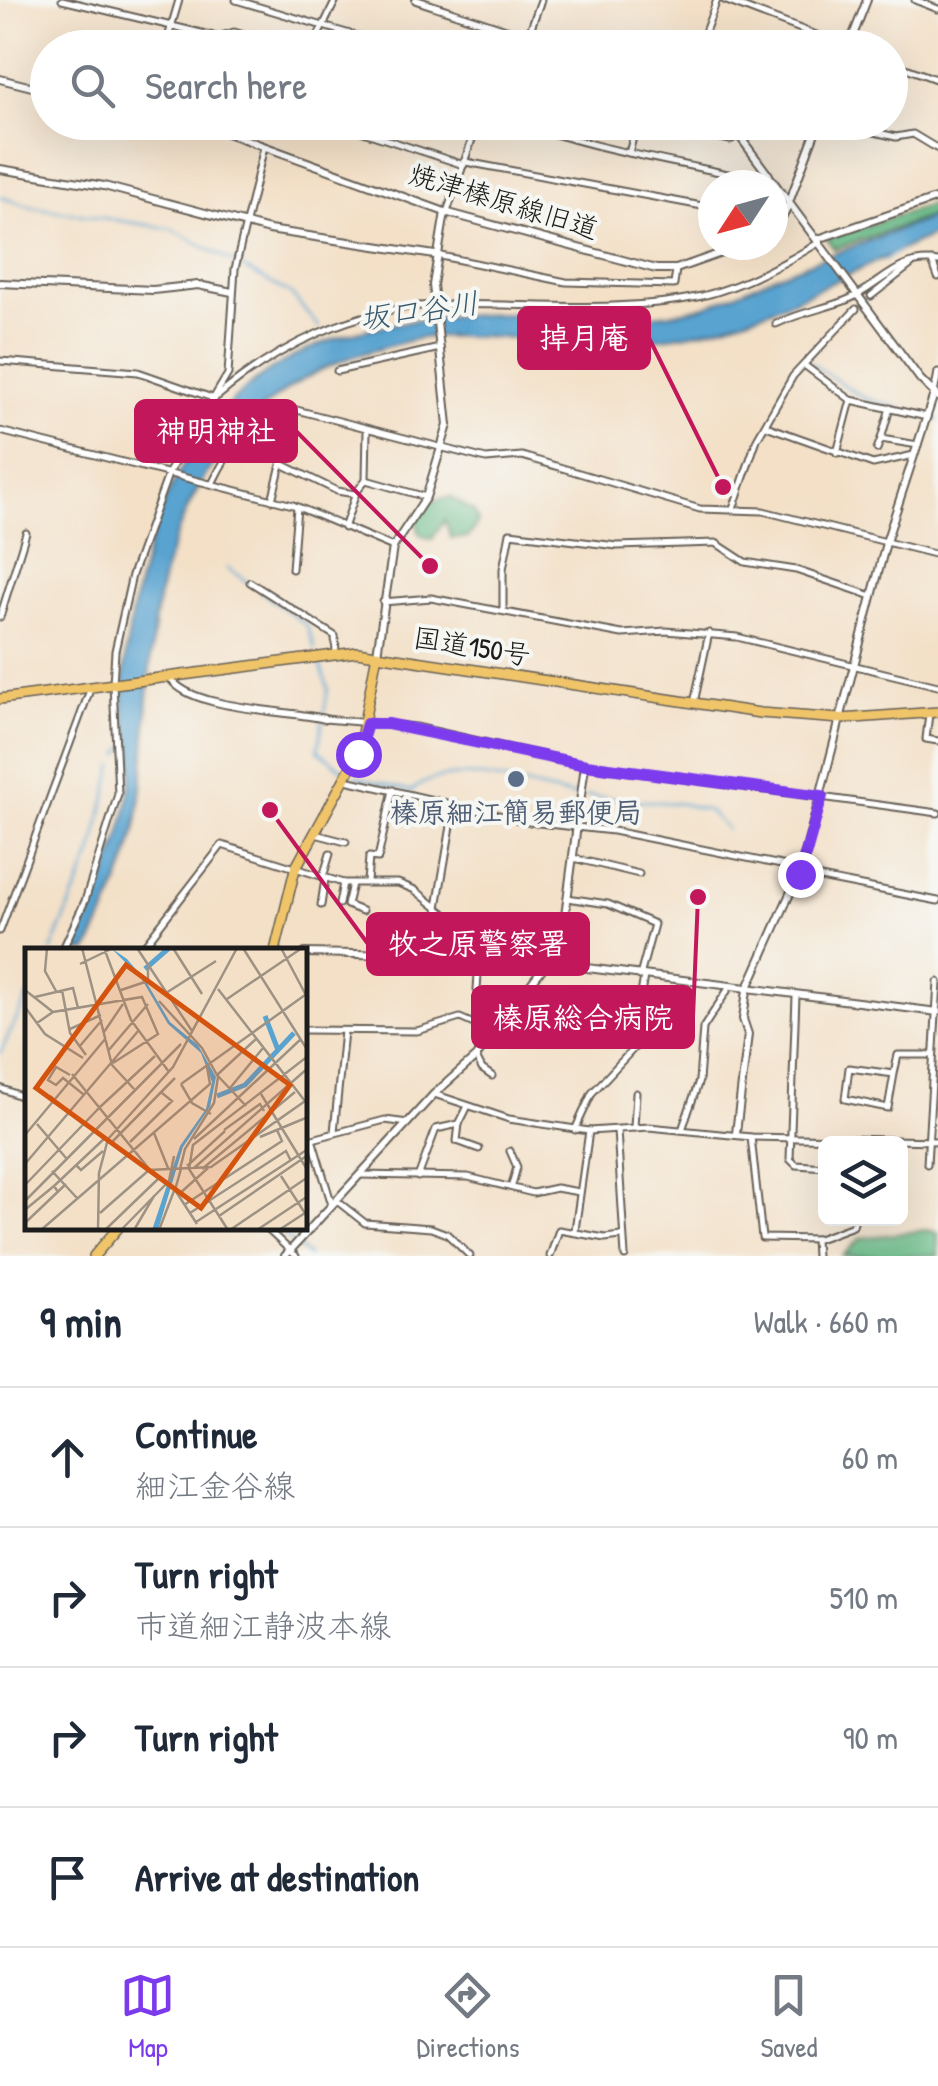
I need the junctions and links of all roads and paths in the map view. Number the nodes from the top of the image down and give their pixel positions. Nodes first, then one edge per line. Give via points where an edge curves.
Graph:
1 (62, 0) edge
2 (179, 0) edge
3 (236, 0) edge
4 (336, 0) edge
5 (416, 0) edge
6 (541, 0) edge
7 (721, 0) edge
8 (867, 0) edge
9 (915, 0) edge
10 (938, 9) edge
11 (322, 22) junction
12 (170, 27) junction
13 (169, 30) edge
14 (190, 30) edge
15 (319, 30) edge
16 (345, 30) edge
17 (504, 30) edge
18 (530, 30) edge
19 (707, 30) edge
20 (803, 30) edge
21 (856, 30) edge
22 (908, 69) edge
23 (0, 79) edge
24 (938, 80) edge
25 (30, 87) edge
26 (908, 135) edge
27 (252, 140) edge
28 (391, 140) edge
29 (472, 140) edge
30 (582, 140) edge
31 (632, 140) edge
32 (744, 140) edge
33 (812, 140) edge
34 (264, 144) junction
35 (938, 149) edge
36 (629, 153) junction
37 (465, 163) junction
38 (0, 169) edge
39 (707, 170) edge
40 (767, 170) edge
41 (938, 198) edge
42 (789, 201) joint
43 (698, 205) edge
44 (446, 212) junction
45 (245, 226) junction
46 (820, 243) junction
47 (435, 254) junction
48 (701, 260) edge
49 (919, 260) junction
50 (935, 261) edge
51 (676, 269) junction
52 (938, 276) edge
53 (0, 283) edge
54 (232, 292) junction
55 (858, 293) junction
56 (871, 296) dead end
57 (435, 305) junction
58 (856, 309) dead end
59 (780, 322) dead end
60 (440, 347) junction
61 (0, 361) edge
62 (804, 365) junction
63 (337, 371) dead end
64 (938, 372) edge
65 (936, 395) edge
66 (215, 399) junction
67 (851, 400) junction
68 (890, 407) junction
69 (295, 409) junction
70 (927, 417) junction
71 (766, 426) junction
72 (368, 430) junction
73 (0, 431) edge
74 (882, 439) junction
75 (918, 444) junction
76 (442, 446) junction
77 (877, 449) dead end
78 (837, 453) junction
79 (914, 455) junction
80 (282, 464) junction
81 (171, 473) junction
82 (366, 480) junction
83 (213, 482) junction
84 (356, 494) junction
85 (426, 497) junction
86 (272, 500) junction
87 (297, 506) junction
88 (733, 510) junction
89 (344, 528) junction
90 (26, 533) dead end
91 (887, 539) junction
92 (394, 547) junction
93 (938, 554) edge
94 (292, 569) dead end
95 (250, 582) dead end
96 (872, 596) junction
97 (384, 602) junction
98 (502, 610) junction
99 (0, 617) edge
100 (708, 633) junction
101 (336, 653) junction
102 (377, 654) junction
103 (853, 667) junction
104 (170, 676) junction
105 (114, 683) junction
106 (938, 686) edge
107 (91, 687) junction
108 (0, 699) edge
109 (694, 703) junction
110 (934, 713) edge
111 (323, 718) joint
112 (840, 719) junction
113 (367, 724) junction
114 (938, 741) edge
115 (586, 765) junction
116 (346, 780) junction
117 (393, 790) junction
118 (822, 796) junction
119 (455, 803) junction
120 (938, 813) edge
121 (577, 828) junction
122 (314, 833) junction
123 (346, 842) dead end
124 (330, 854) dead end
125 (573, 858) junction
126 (294, 869) junction
127 (800, 872) junction
128 (638, 874) dead end
129 (324, 878) junction
130 (367, 882) junction
131 (344, 884) junction
132 (352, 884) junction
133 (567, 898) junction
134 (938, 901) edge
135 (339, 904) dead end
136 (320, 905) dead end
137 (437, 907) junction
138 (362, 911) dead end
139 (0, 931) edge
140 (387, 935) dead end
141 (63, 948) edge
142 (142, 948) edge
143 (276, 948) edge
144 (308, 952) edge
145 (381, 954) junction
146 (479, 957) junction
147 (540, 964) junction
148 (642, 976) junction
149 (938, 982) edge
150 (728, 988) junction
151 (477, 990) dead end
152 (747, 990) junction
153 (796, 996) junction
154 (936, 1011) edge
155 (308, 1030) edge
156 (344, 1030) junction
157 (496, 1034) junction
158 (933, 1056) junction
159 (476, 1058) junction
160 (894, 1074) junction
161 (492, 1076) dead end
162 (0, 1088) edge
163 (636, 1092) dead end
164 (434, 1094) junction
165 (25, 1098) edge
166 (468, 1106) junction
167 (408, 1123) junction
168 (459, 1124) junction
169 (634, 1128) junction
170 (574, 1130) junction
171 (617, 1130) junction
172 (682, 1130) junction
173 (589, 1131) junction
174 (334, 1132) junction
175 (736, 1134) junction
176 (751, 1136) junction
177 (790, 1136) junction
178 (930, 1140) junction
179 (309, 1141) edge
180 (938, 1142) edge
181 (479, 1148) dead end
182 (510, 1151) dead end
183 (927, 1164) dead end
184 (818, 1166) edge
185 (360, 1175) junction
186 (418, 1177) junction
187 (512, 1185) junction
188 (579, 1192) junction
189 (335, 1203) junction
190 (853, 1226) edge
191 (575, 1230) junction
192 (115, 1231) edge
193 (270, 1231) edge
194 (622, 1236) junction
195 (816, 1238) junction
196 (292, 1250) edge
197 (94, 1256) edge
198 (470, 1256) edge
199 (550, 1256) edge
200 (624, 1256) edge
201 (816, 1256) edge

1 - 12 street
2 - 12 street
3 - 11 street
4 - 11 street
5 - 17 street
6 - 18 street
7 - 19 street
7 - 20 street
8 - 21 street
9 - 10 street
11 - 15 street
11 - 16 street
12 - 13 street
12 - 14 street
22 - 24 street
23 - 25 street
26 - 35 street
27 - 34 street, 焼津榛原線旧道
28 - 37 street
29 - 37 street
30 - 36 street
31 - 36 street
32 - 40 street
33 - 42 street
34 - 44 street, 焼津榛原線旧道
34 - 45 street
36 - 39 street
37 - 43 street
37 - 44 street
38 - 45 street via 104,186
41 - 46 street
42 - 46 street
44 - 47 street
44 - 51 street, 焼津榛原線旧道
45 - 47 street
45 - 54 street
46 - 55 street
46 - 57 street via 701,296 534,308
47 - 51 street via 596,286 674,285
47 - 57 street
48 - 51 street, 焼津榛原線旧道
49 - 50 street
49 - 55 street
49 - 56 street
50 - 52 street
53 - 54 street via 154,290 198,285
54 - 66 street via 228,374
55 - 59 street
55 - 65 street
57 - 60 street
57 - 66 street via 333,328 264,362
58 - 62 street
60 - 63 street
60 - 76 street via 449,416
61 - 66 street via 138,372
62 - 67 street
62 - 71 street
64 - 65 street
65 - 70 street
66 - 81 street
67 - 68 street
67 - 78 street
68 - 70 street
68 - 74 street
69 - 72 street
69 - 80 street
69 - 83 street via 270,410 238,442
70 - 75 street
71 - 78 street
71 - 88 street
72 - 76 street
72 - 82 street
73 - 81 street
74 - 75 street
74 - 77 street
75 - 79 street
76 - 85 street
76 - 88 street via 486,459 522,456 700,509
78 - 79 street via 873,464
79 - 91 street
80 - 84 street via 337,492
80 - 86 street
81 - 83 street
81 - 105 street via 132,575
82 - 84 street
82 - 85 street
83 - 86 street
84 - 89 street
85 - 92 street
86 - 87 street
87 - 89 street
87 - 94 street
88 - 91 street
89 - 92 street
90 - 99 street
91 - 93 street
91 - 96 street
92 - 97 street
95 - 101 street via 335,636
96 - 98 street via 796,570 745,562 716,543 617,546 510,534
96 - 103 street
97 - 98 street via 432,598
97 - 102 street
98 - 100 street via 622,634
100 - 103 street
100 - 109 street
101 - 102 main road, 国道150号
101 - 104 main road, 国道150号
102 - 109 main road, 国道150号
102 - 113 main road
103 - 106 street
103 - 112 street
104 - 105 main road, 国道150号
104 - 111 street via 200,700
105 - 107 main road, 国道150号
105 - 141 street via 118,794 86,900
107 - 108 main road, 国道150号
107 - 139 street
109 - 112 main road, 国道150号
110 - 112 main road, 国道150号
110 - 114 street via 926,738
111 - 113 street
112 - 118 street
113 - 115 street via 416,727
113 - 116 main road
115 - 118 street
115 - 121 street
116 - 117 street
116 - 122 main road
117 - 119 street
117 - 130 street
118 - 120 street
118 - 127 street
119 - 121 street
119 - 137 street
121 - 125 street
121 - 127 street
122 - 123 street
122 - 126 main road
124 - 129 street
125 - 128 street
125 - 133 street
126 - 129 street
126 - 142 street via 222,845
126 - 143 main road
127 - 134 street
127 - 152 street
129 - 131 street
129 - 136 street
130 - 132 street
130 - 137 street via 398,883
131 - 132 street
131 - 135 street
132 - 138 street via 347,906
133 - 147 street via 564,923
133 - 148 street via 608,904 654,924
137 - 147 street via 458,925
140 - 145 street
144 - 145 street
145 - 146 street
146 - 147 street
146 - 151 street
147 - 148 street
147 - 157 street
148 - 150 street
148 - 170 street via 644,1018 634,1048 592,1093
149 - 154 street
150 - 152 street
150 - 172 street via 703,1028 699,1081
152 - 153 street
152 - 175 street
153 - 154 street
153 - 177 street
154 - 158 street
155 - 156 street
156 - 157 street via 417,1030 460,1018
156 - 174 street
157 - 159 street
158 - 160 street via 898,1054
158 - 178 street
159 - 161 street
159 - 164 street
160 - 160 street via 888,1108 845,1099 848,1068
162 - 165 street
163 - 169 street
164 - 166 street
164 - 167 street
166 - 168 street
166 - 170 street
167 - 174 street via 385,1120
167 - 185 street
168 - 181 street via 457,1141
168 - 186 street via 436,1129
169 - 171 street
169 - 172 street
170 - 173 street
171 - 173 street
171 - 194 street
172 - 175 street
173 - 188 street
174 - 179 street
175 - 176 street
176 - 177 street
176 - 195 street via 762,1238
177 - 178 street
177 - 184 street via 792,1163
178 - 180 street
178 - 183 street
179 - 189 street
182 - 187 street via 517,1167
185 - 186 street
185 - 189 street
186 - 187 street
187 - 188 street via 534,1193
188 - 191 street
189 - 196 street
189 - 198 street via 365,1223 448,1234
190 - 195 street
191 - 194 street
191 - 199 street via 555,1232
192 - 197 main road
193 - 196 street
194 - 200 street
195 - 201 street

